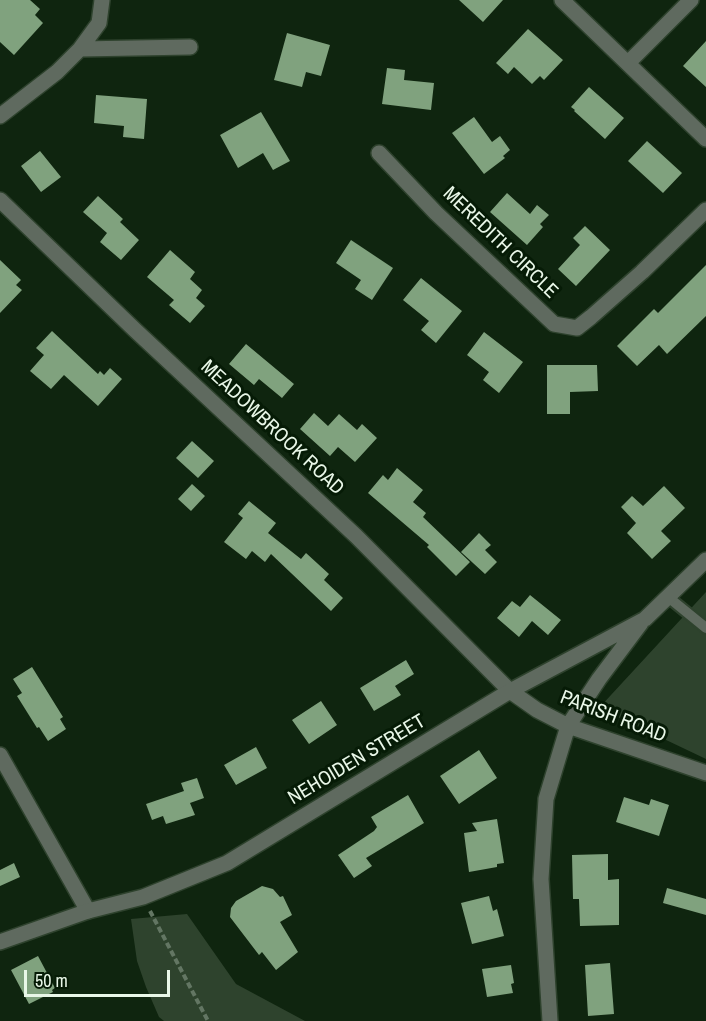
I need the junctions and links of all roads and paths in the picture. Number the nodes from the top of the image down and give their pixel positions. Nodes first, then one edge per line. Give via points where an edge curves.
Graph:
1 (102, 0) edge
2 (562, 0) edge
3 (692, 0) edge
4 (190, 47) dead end
5 (80, 49) junction
6 (628, 63) junction
7 (0, 116) edge
8 (706, 139) edge
9 (379, 153) dead end
10 (0, 200) edge
11 (706, 210) edge
12 (706, 560) edge
13 (668, 597) junction
14 (645, 619) junction
15 (706, 628) edge
16 (510, 691) junction
17 (568, 726) junction
18 (0, 755) edge
19 (706, 773) edge
20 (143, 897) junction
21 (88, 911) junction
22 (0, 942) edge
23 (208, 1021) edge
24 (550, 1021) edge

1 - 5 street via 99,23
2 - 6 street
3 - 6 street
4 - 5 street
5 - 7 street
6 - 8 street
9 - 11 street, MEREDITH CIRCLE via 436,213 554,324 577,328
10 - 16 street, MEADOWBROOK ROAD via 356,536
12 - 13 street, NEHOIDEN STREET
13 - 14 street, NEHOIDEN STREET
13 - 15 lane
14 - 16 street, NEHOIDEN STREET
14 - 17 street
16 - 17 street, PARISH ROAD
16 - 20 street, NEHOIDEN STREET via 227,863
17 - 19 street, PARISH ROAD
17 - 24 street via 546,799 541,879
18 - 21 street
20 - 21 street, NEHOIDEN STREET
20 - 23 path
21 - 22 street, NEHOIDEN STREET

